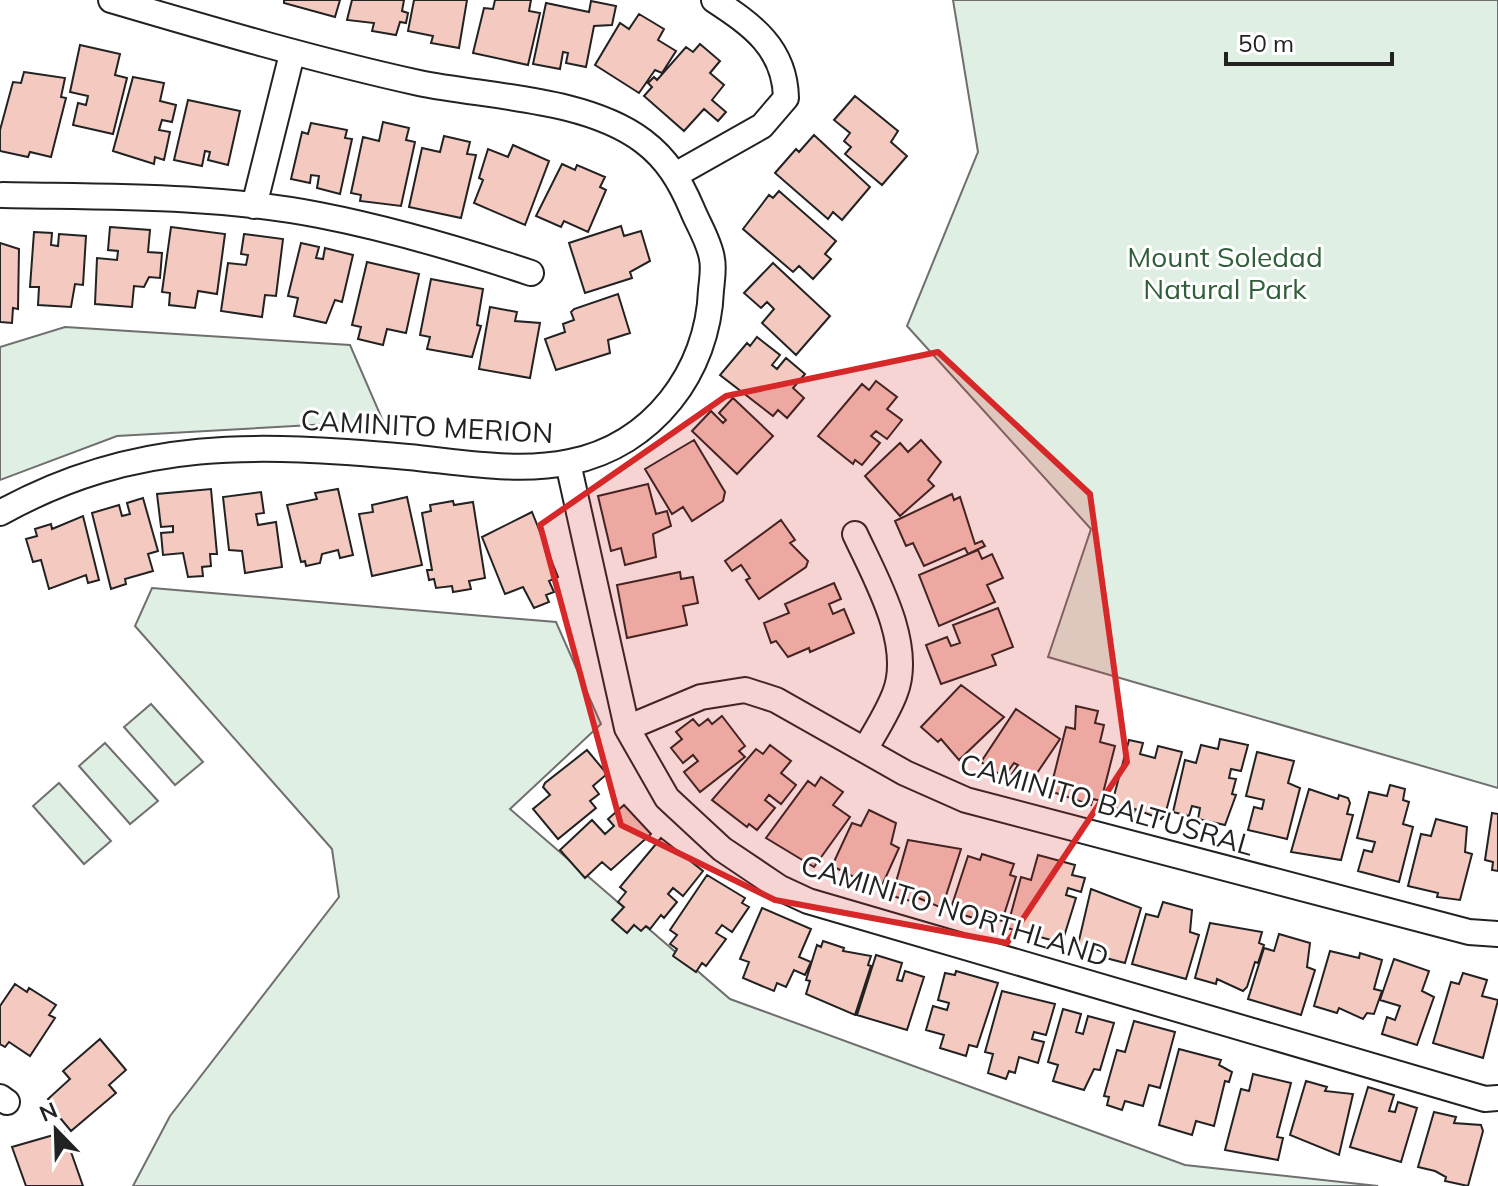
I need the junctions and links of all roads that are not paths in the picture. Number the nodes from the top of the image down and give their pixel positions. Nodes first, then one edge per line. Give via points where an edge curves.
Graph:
1 (111, 0) edge
2 (714, 0) edge
3 (292, 54) junction
4 (677, 174) junction
5 (3, 195) dead end
6 (254, 206) junction
7 (531, 273) dead end
8 (568, 463) junction
9 (0, 513) edge
10 (855, 534) dead end
11 (627, 728) junction
12 (866, 748) junction
13 (1498, 934) edge
14 (1498, 1098) edge

1 - 3 street, CAMINITO MERION
2 - 4 street via 759,30 786,80 786,98 762,126
3 - 4 street, CAMINITO MERION via 586,113 642,140
3 - 6 street
4 - 8 street, CAMINITO MERION via 713,258 710,319 702,348 668,408 638,433
5 - 6 street
6 - 7 street via 334,219
8 - 9 street, CAMINITO MERION via 513,466 225,447 147,457 30,496
8 - 11 street, CAMINITO NORTHLAND
10 - 12 street via 893,617 899,668 896,691
11 - 12 street, CAMINITO BALTUSRAL via 701,697 745,690 776,700
11 - 14 street, CAMINITO NORTHLAND via 667,798 722,849 808,901 1485,1099
12 - 13 street, CAMINITO BALTUSRAL via 905,773 966,800 1469,932

